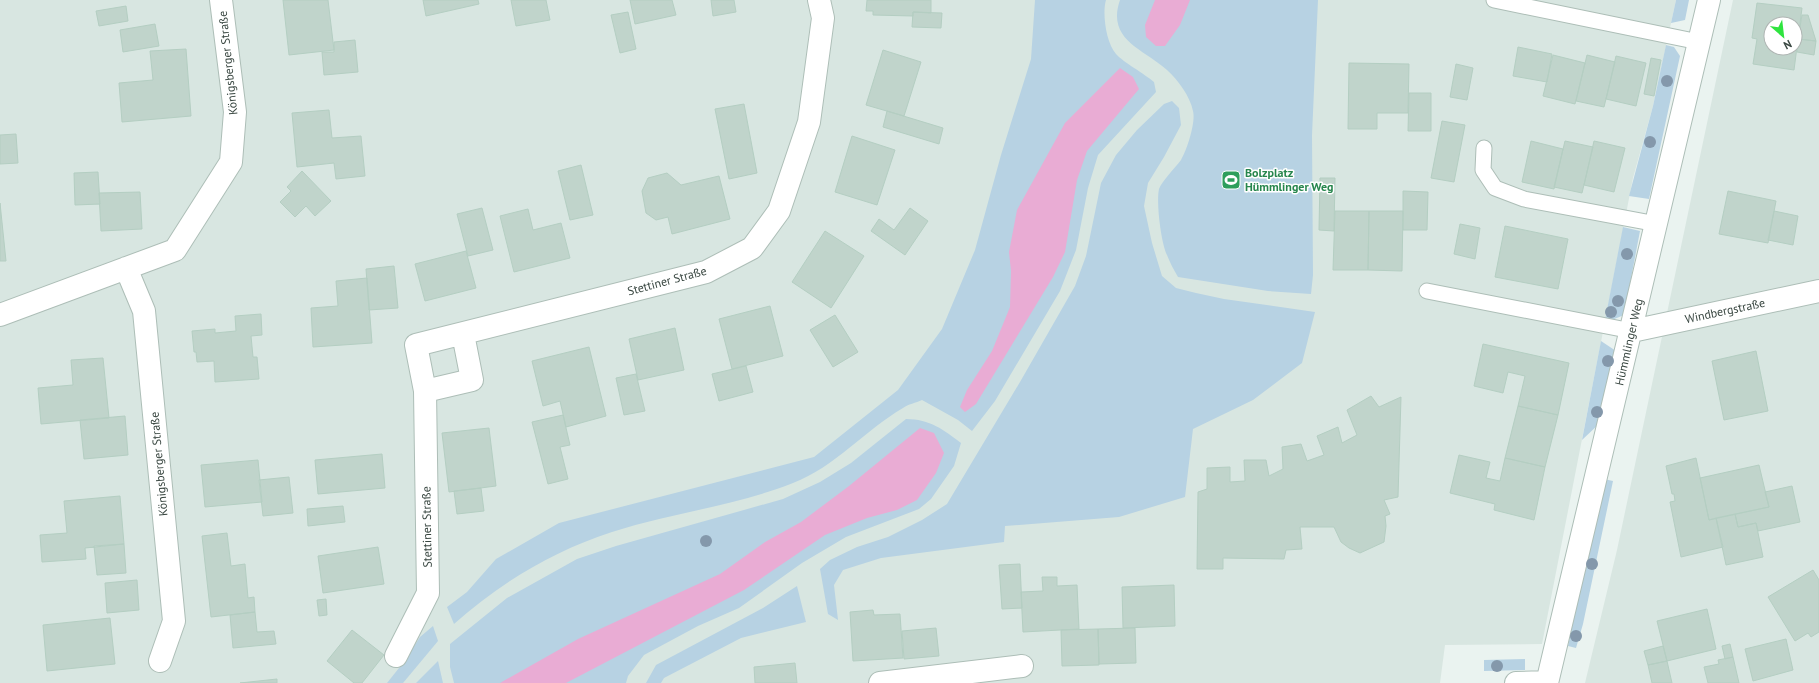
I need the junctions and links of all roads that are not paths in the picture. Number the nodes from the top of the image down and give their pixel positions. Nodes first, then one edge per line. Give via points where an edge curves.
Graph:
1 (221, 0) edge
2 (819, 0) edge
3 (1494, 0) edge
4 (1709, 0) edge
5 (1699, 42) junction
6 (1484, 148) dead end
7 (1657, 224) junction
8 (126, 268) junction
9 (1819, 291) edge
10 (1427, 292) dead end
11 (0, 314) edge
12 (1632, 331) junction
13 (463, 334) junction
14 (425, 391) junction
15 (396, 656) dead end
16 (160, 661) dead end
17 (1022, 666) dead end
18 (909, 681) edge
19 (880, 683) edge
20 (1516, 683) edge
21 (1547, 683) edge

1 - 8 street, Königsberger Straße via 235,112 231,162 175,250
2 - 13 street, Stettiner Straße via 823,18 809,122 779,211 752,248 706,272
3 - 5 lane
4 - 5 street, Hümmlinger Weg
5 - 7 street, Hümmlinger Weg
6 - 7 lane via 1484,170 1495,188 1524,198
7 - 12 street, Hümmlinger Weg
8 - 11 street, Königsberger Straße
8 - 16 street, Königsberger Straße via 144,311 174,621
9 - 12 street, Windbergstraße
10 - 12 lane
12 - 21 street, Hümmlinger Weg
13 - 14 street, Stettiner Straße via 416,345
13 - 14 street via 472,380
14 - 15 street, Stettiner Straße via 428,593
17 - 18 street
18 - 19 street
20 - 21 street

